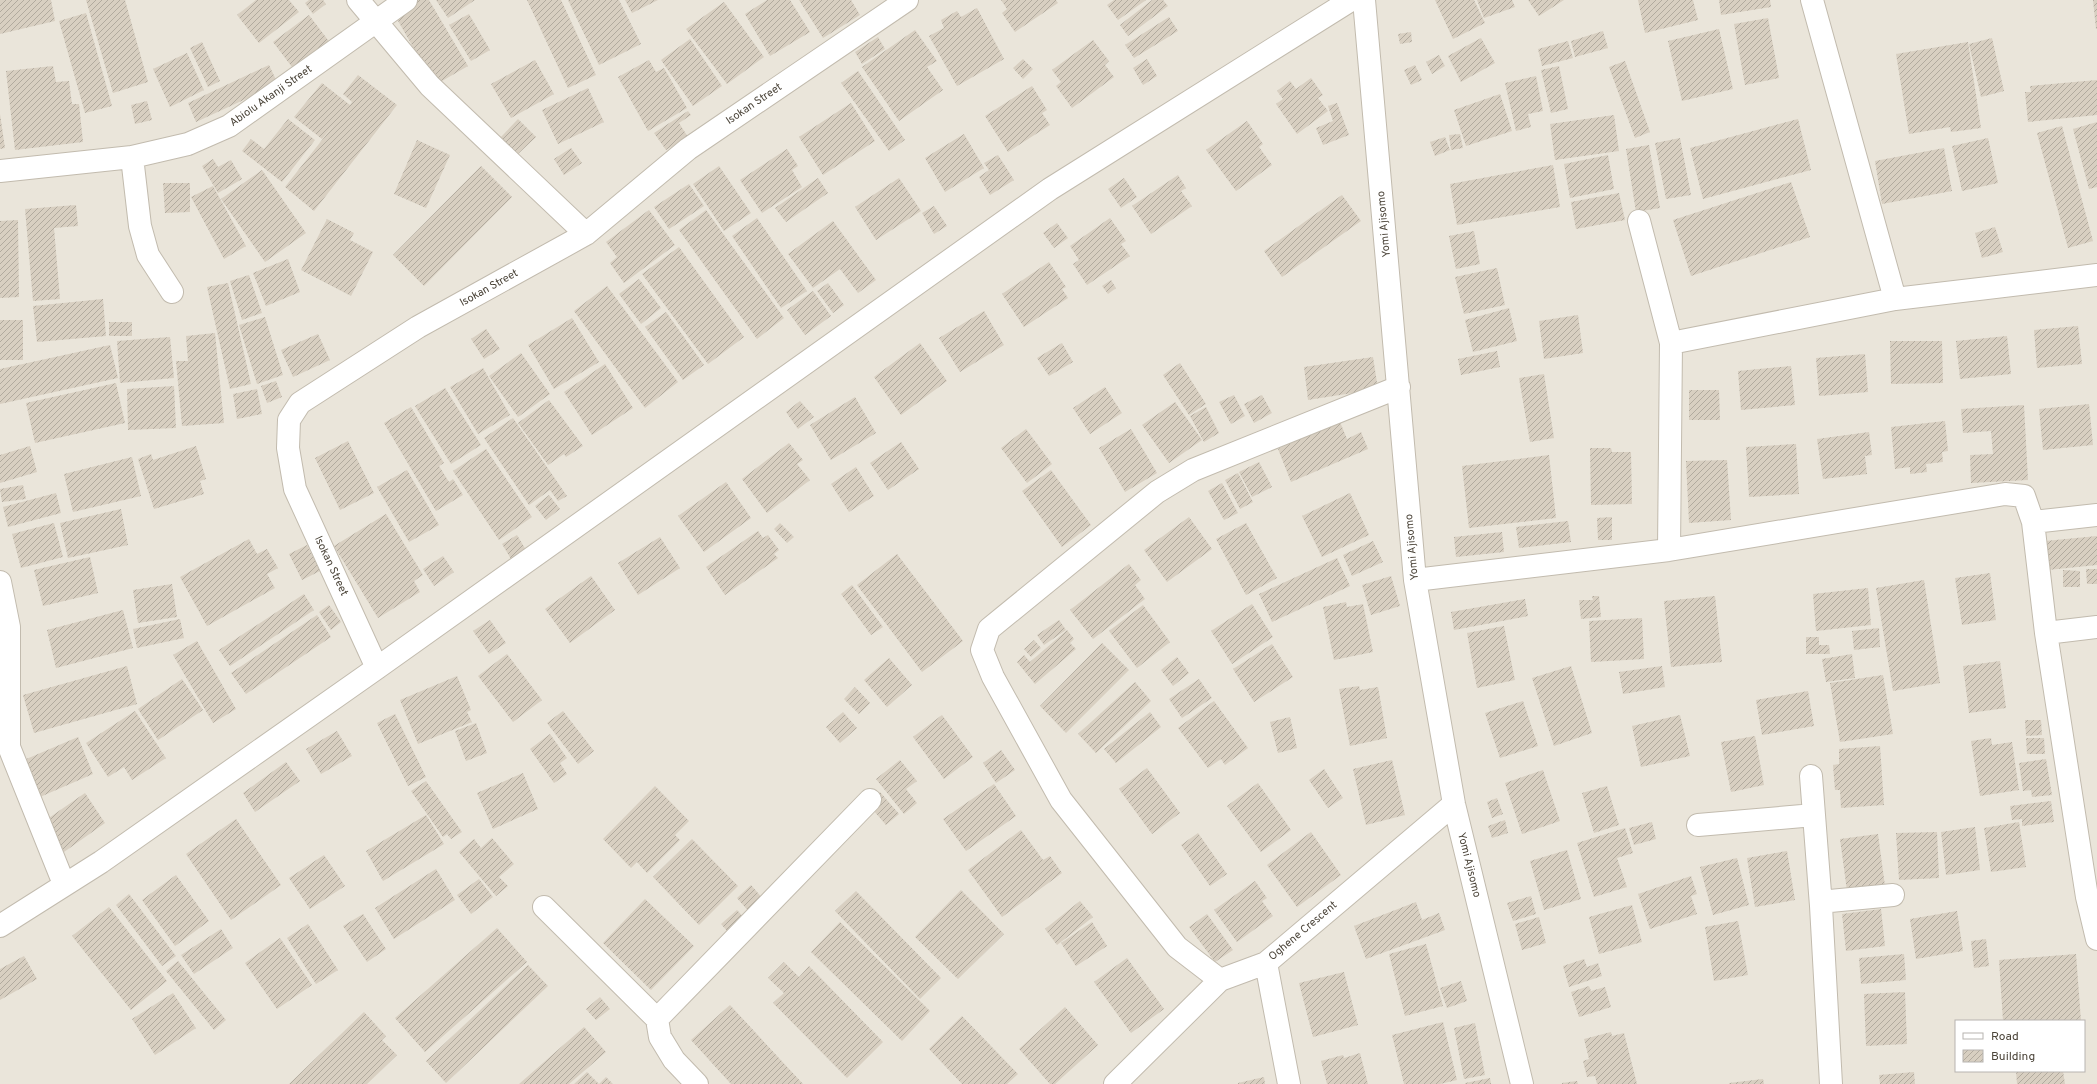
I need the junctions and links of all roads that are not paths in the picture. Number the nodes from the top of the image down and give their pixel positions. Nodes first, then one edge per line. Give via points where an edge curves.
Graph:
1 (358, 0) edge
2 (406, 0) edge
3 (907, 0) edge
4 (1351, 0) edge
5 (1364, 0) edge
6 (1812, 0) edge
7 (378, 22) junction
8 (132, 158) junction
9 (0, 171) edge
10 (1639, 221) dead end
11 (586, 234) junction
12 (2097, 275) edge
13 (172, 292) dead end
14 (1895, 299) junction
15 (1671, 343) junction
16 (1399, 387) junction
17 (2097, 515) edge
18 (2033, 522) junction
19 (1670, 550) junction
20 (1415, 580) junction
21 (0, 582) edge
22 (2097, 626) edge
23 (2046, 633) junction
24 (378, 668) junction
25 (1811, 776) dead end
26 (870, 800) dead end
27 (1454, 804) junction
28 (1814, 815) junction
29 (1698, 825) dead end
30 (64, 884) junction
31 (1893, 895) dead end
32 (1821, 906) junction
33 (544, 907) dead end
34 (0, 926) edge
35 (2097, 939) edge
36 (1266, 963) junction
37 (1220, 980) junction
38 (657, 1019) junction
39 (697, 1084) edge
40 (1116, 1084) edge
41 (1289, 1084) edge
42 (1522, 1084) edge
43 (1831, 1084) edge

1 - 7 street
2 - 7 street, Abiolu Akanji Street
3 - 11 street, Isokan Street via 688,149
4 - 24 street via 1050,189
5 - 16 street, Yomi Ajisomo
6 - 14 street
7 - 8 street, Abiolu Akanji Street via 229,126 188,144
7 - 11 street via 430,86
8 - 9 street, Abiolu Akanji Street
8 - 13 street via 140,226 148,254
10 - 15 street
11 - 24 street, Isokan Street via 418,327 300,402 289,420 288,448 295,489
12 - 14 street
14 - 15 street
15 - 19 street
16 - 20 street, Yomi Ajisomo
16 - 37 street via 1193,470 1156,492 989,629 982,650 993,677 1061,800 1177,947
17 - 18 street
18 - 19 street via 2024,496 2005,494
18 - 23 street
19 - 20 street
20 - 27 street, Yomi Ajisomo
21 - 30 street via 9,627 9,748
22 - 23 street
23 - 35 street via 2087,896
24 - 30 street via 101,862
25 - 28 street
26 - 38 street
27 - 36 street, Oghene Crescent
27 - 42 street, Yomi Ajisomo
28 - 29 street
28 - 32 street
30 - 34 street
31 - 32 street via 1830,901
32 - 43 street
33 - 38 street
36 - 37 street, Oghene Crescent
36 - 41 street
37 - 40 street, Oghene Crescent
38 - 39 street via 660,1037 674,1060

